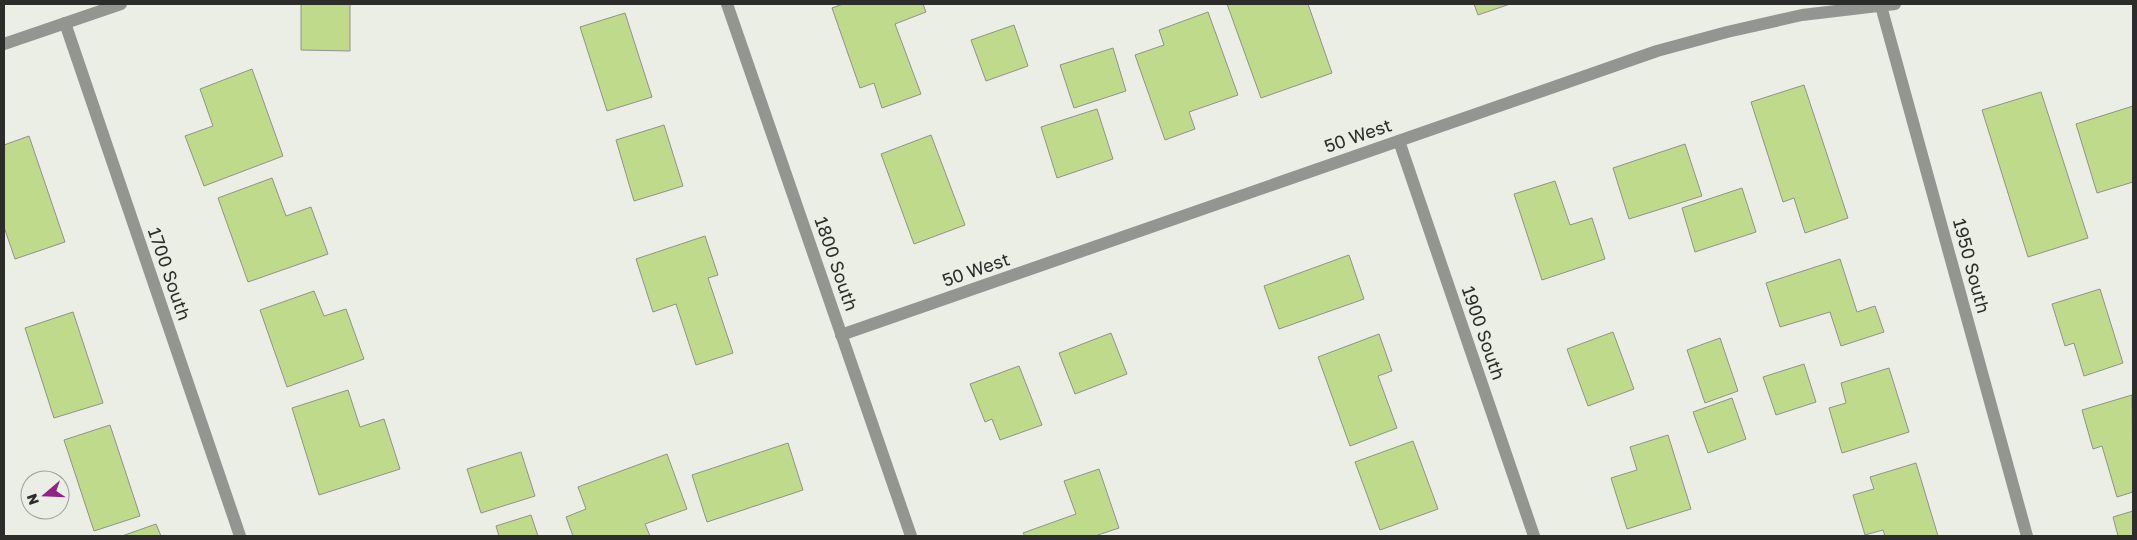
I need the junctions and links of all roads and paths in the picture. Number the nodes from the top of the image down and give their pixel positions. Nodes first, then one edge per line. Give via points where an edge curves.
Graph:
1 (121, 4) edge
2 (727, 4) edge
3 (1895, 4) edge
4 (1881, 6) junction
5 (66, 23) junction
6 (4, 44) edge
7 (1399, 141) junction
8 (841, 335) junction
9 (240, 536) edge
10 (911, 536) edge
11 (1534, 536) edge
12 (2027, 536) edge

1 - 5 street
2 - 8 street, 1800 South
3 - 4 street, 50 West
4 - 7 street, 50 West via 1802,15 1666,49
4 - 12 street, 1950 South
5 - 6 street
5 - 9 street, 1700 South
7 - 8 street, 50 West
7 - 11 street, 1900 South
8 - 10 street, 1800 South

